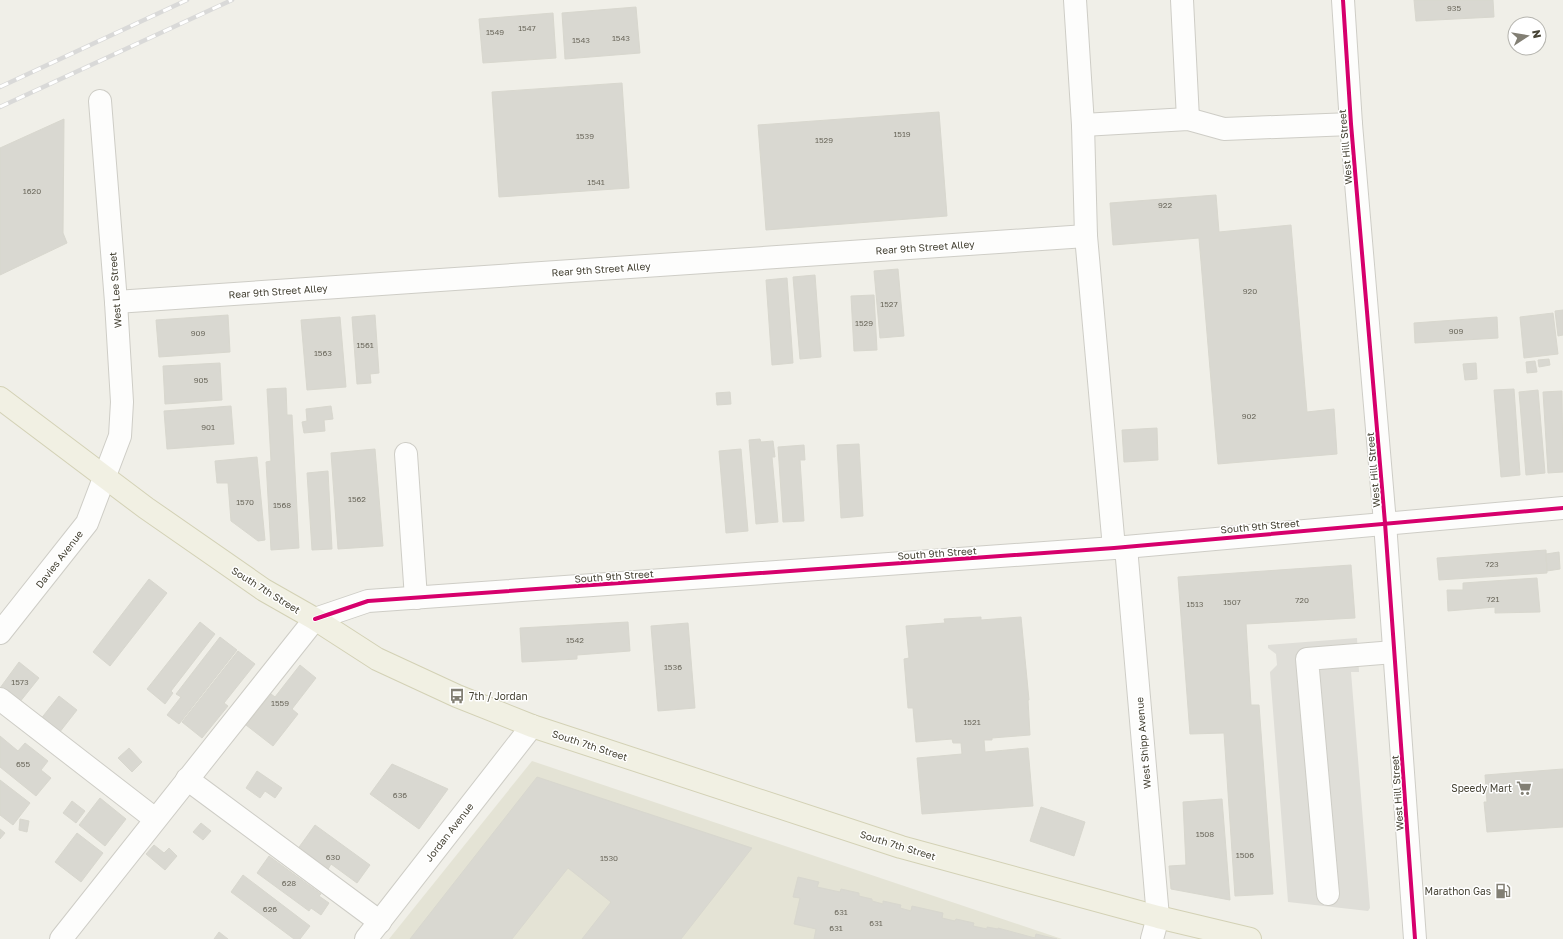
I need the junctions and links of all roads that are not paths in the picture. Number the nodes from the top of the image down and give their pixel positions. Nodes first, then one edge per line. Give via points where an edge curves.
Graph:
1 (1075, 0) edge
2 (1182, 0) edge
3 (1343, 0) edge
4 (100, 101) dead end
5 (1188, 119) junction
6 (1350, 124) junction
7 (1083, 125) junction
8 (1086, 236) junction
9 (116, 302) junction
10 (0, 398) edge
11 (406, 454) dead end
12 (105, 477) junction
13 (1563, 508) edge
14 (1385, 523) junction
15 (1120, 547) junction
16 (416, 598) junction
17 (315, 619) junction
18 (0, 633) edge
19 (1394, 652) junction
20 (0, 699) edge
21 (532, 726) junction
22 (187, 779) junction
23 (155, 820) junction
24 (1328, 894) dead end
25 (1158, 917) junction
26 (380, 922) junction
27 (61, 939) edge
28 (366, 939) edge
29 (1152, 939) edge
30 (1250, 939) edge
31 (1415, 939) edge

1 - 7 street, West Shipp Avenue
2 - 5 street
3 - 6 street, West Hill Street
4 - 9 street, West Lee Street
5 - 6 street via 1224,130
5 - 7 street
6 - 14 street, West Hill Street
7 - 8 street, West Shipp Avenue
8 - 9 street, Rear 9th Street Alley
8 - 15 street, West Shipp Avenue
9 - 12 street, West Lee Street via 122,402 120,436
10 - 12 main road, South 7th Street
11 - 16 street
12 - 17 main road, South 7th Street via 264,590
12 - 18 street, Davies Avenue via 87,523
13 - 14 street, South 9th Street
14 - 15 street, South 9th Street
14 - 19 street, West Hill Street
15 - 16 street, South 9th Street
15 - 25 street, West Shipp Avenue
16 - 17 street, South 9th Street via 368,602
17 - 21 main road, South 7th Street via 377,659 457,696
17 - 22 street
19 - 24 street via 1307,659
19 - 31 street, West Hill Street
20 - 23 street
21 - 25 main road, South 7th Street via 902,847
21 - 26 street, Jordan Avenue
22 - 23 street
22 - 26 street
23 - 27 street
25 - 29 street, West Shipp Avenue
25 - 30 main road, South 7th Street
26 - 28 street, Jordan Avenue

